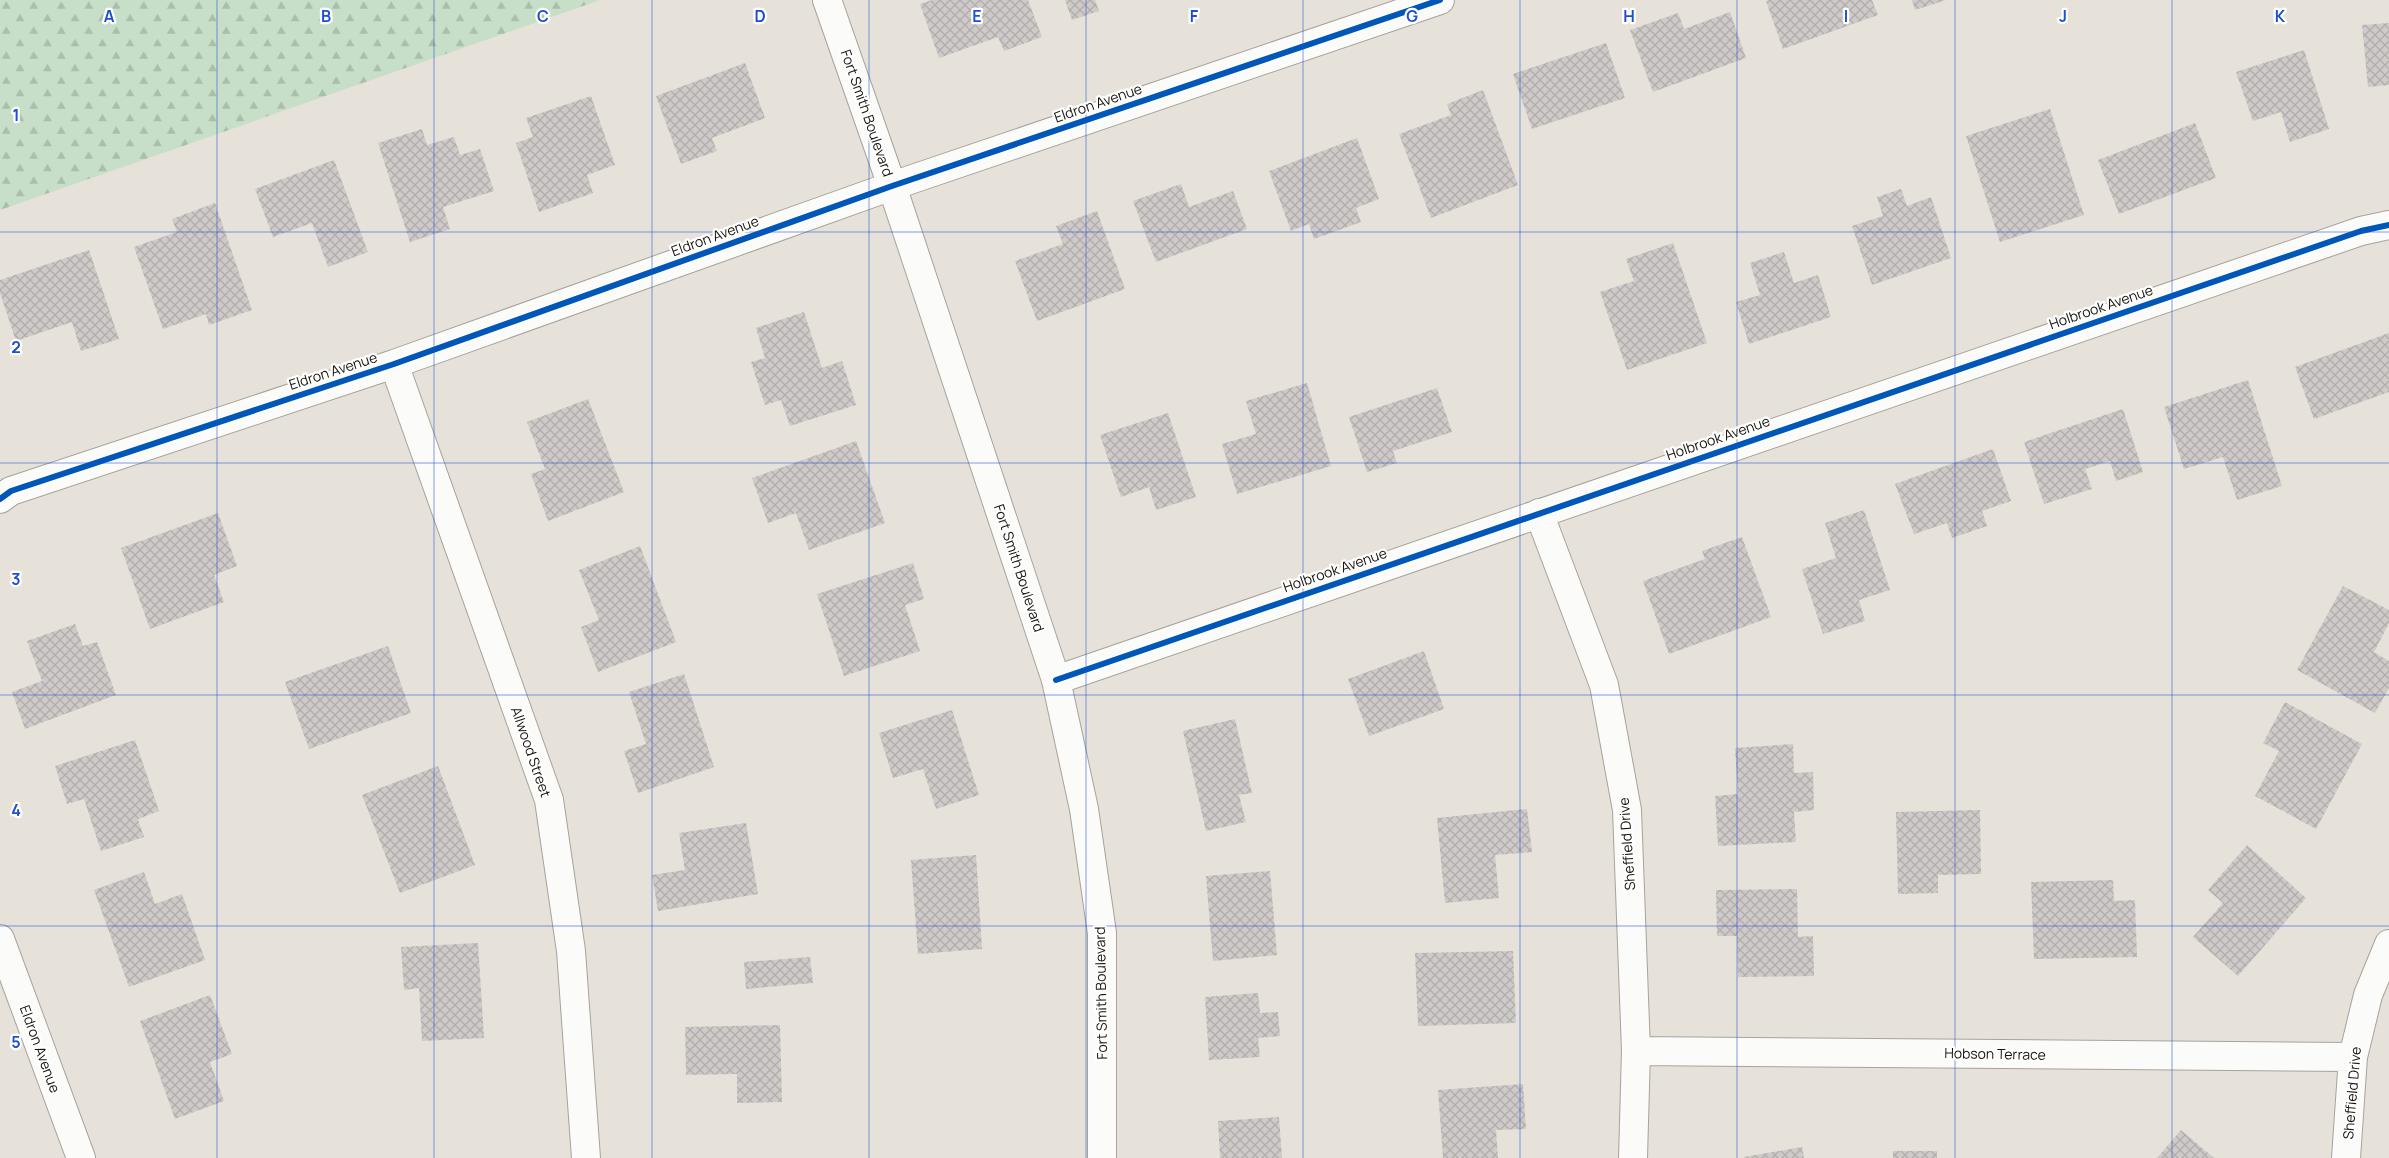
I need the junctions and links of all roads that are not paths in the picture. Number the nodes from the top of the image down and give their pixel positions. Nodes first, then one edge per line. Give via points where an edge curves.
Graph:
1 (827, 0) edge
2 (1440, 0) edge
3 (892, 186) junction
4 (2389, 225) edge
5 (394, 364) junction
6 (0, 499) edge
7 (1539, 512) junction
8 (1056, 680) junction
9 (0, 939) edge
10 (2389, 944) edge
11 (1636, 1051) junction
12 (2353, 1057) junction
13 (81, 1158) edge
14 (586, 1158) edge
15 (1102, 1158) edge
16 (1633, 1158) edge
17 (2346, 1158) edge

1 - 3 street, Fort Smith Boulevard
2 - 3 street, Eldron Avenue
3 - 5 street, Eldron Avenue
3 - 8 street, Fort Smith Boulevard
4 - 7 street, Holbrook Avenue via 2361,230
5 - 6 street, Eldron Avenue via 11,491
5 - 14 street, Allwood Street via 549,800 571,951
7 - 8 street, Holbrook Avenue
7 - 11 street, Sheffield Drive via 1604,685 1627,810
8 - 15 street, Fort Smith Boulevard via 1084,809 1102,933
9 - 13 street, Eldron Avenue
10 - 12 street, Sheffield Drive via 2368,995
11 - 12 street, Hobson Terrace
11 - 16 street, Sheffield Drive
12 - 17 street, Sheffield Drive

